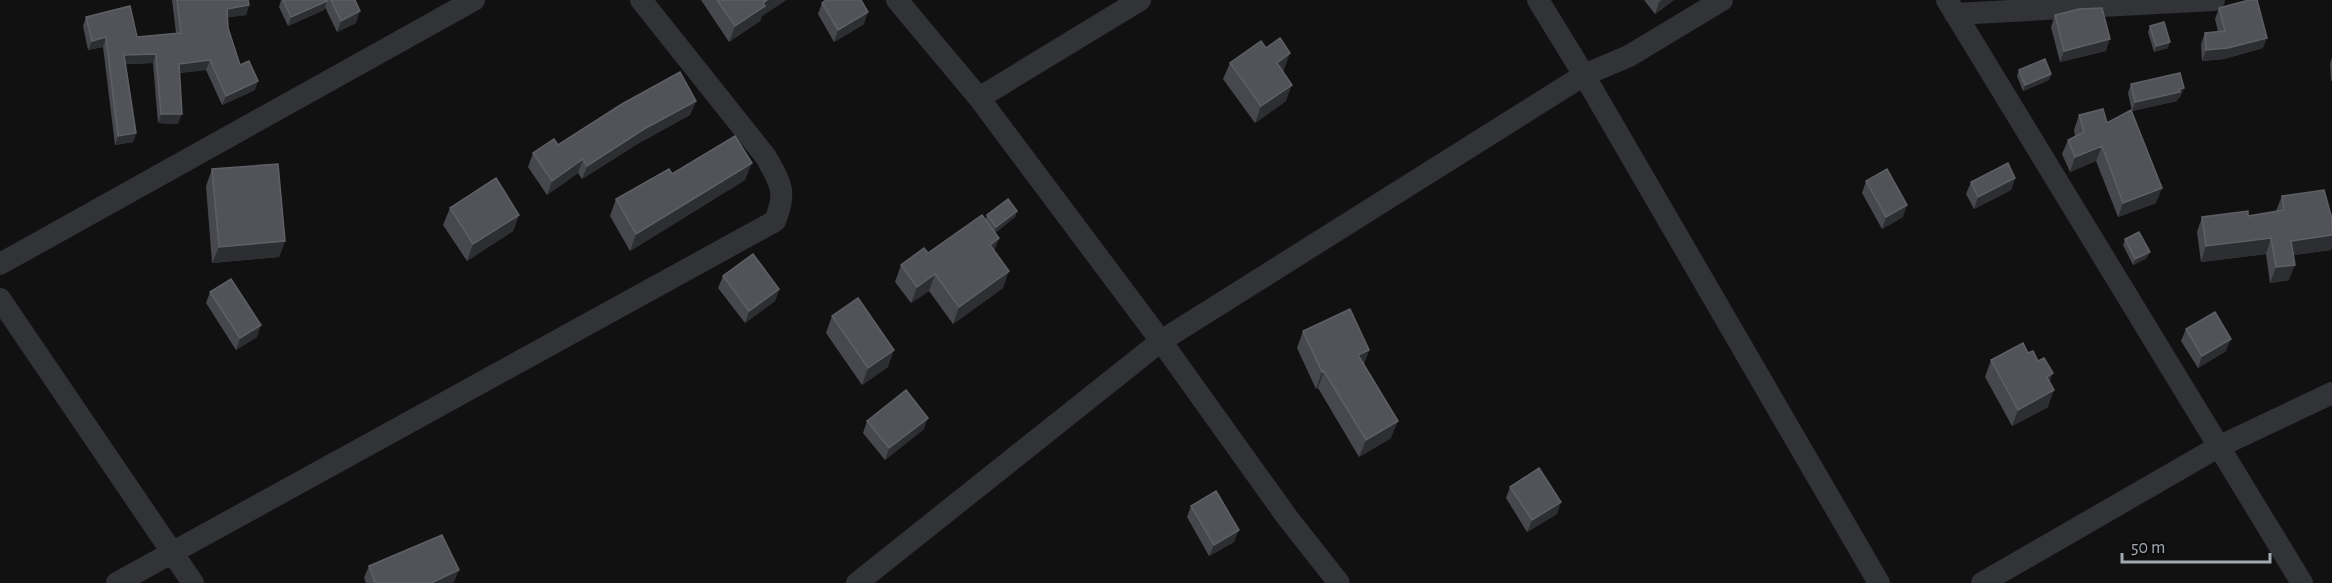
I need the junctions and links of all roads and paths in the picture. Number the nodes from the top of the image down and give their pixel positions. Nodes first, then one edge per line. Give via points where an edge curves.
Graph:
1 (474, 0) edge
2 (641, 0) edge
3 (897, 0) edge
4 (1140, 0) edge
5 (1538, 0) edge
6 (1722, 0) edge
7 (2206, 0) edge
8 (1951, 7) edge
9 (1584, 75) junction
10 (979, 98) junction
11 (0, 264) edge
12 (0, 299) edge
13 (1161, 341) junction
14 (2332, 393) edge
15 (2218, 447) junction
16 (172, 552) junction
17 (117, 583) edge
18 (193, 583) edge
19 (857, 583) edge
20 (1339, 583) edge
21 (1879, 583) edge
22 (1982, 583) edge
23 (2302, 583) edge

1 - 11 street
2 - 16 street via 766,158 782,186 782,204 775,221
3 - 10 street
4 - 10 street
5 - 9 street
6 - 9 street via 1629,56
7 - 8 street
8 - 15 street
9 - 13 street
9 - 21 street
10 - 13 street
12 - 16 street
13 - 19 street
13 - 20 street
14 - 15 street
15 - 22 street
15 - 23 street
16 - 17 street
16 - 18 street

